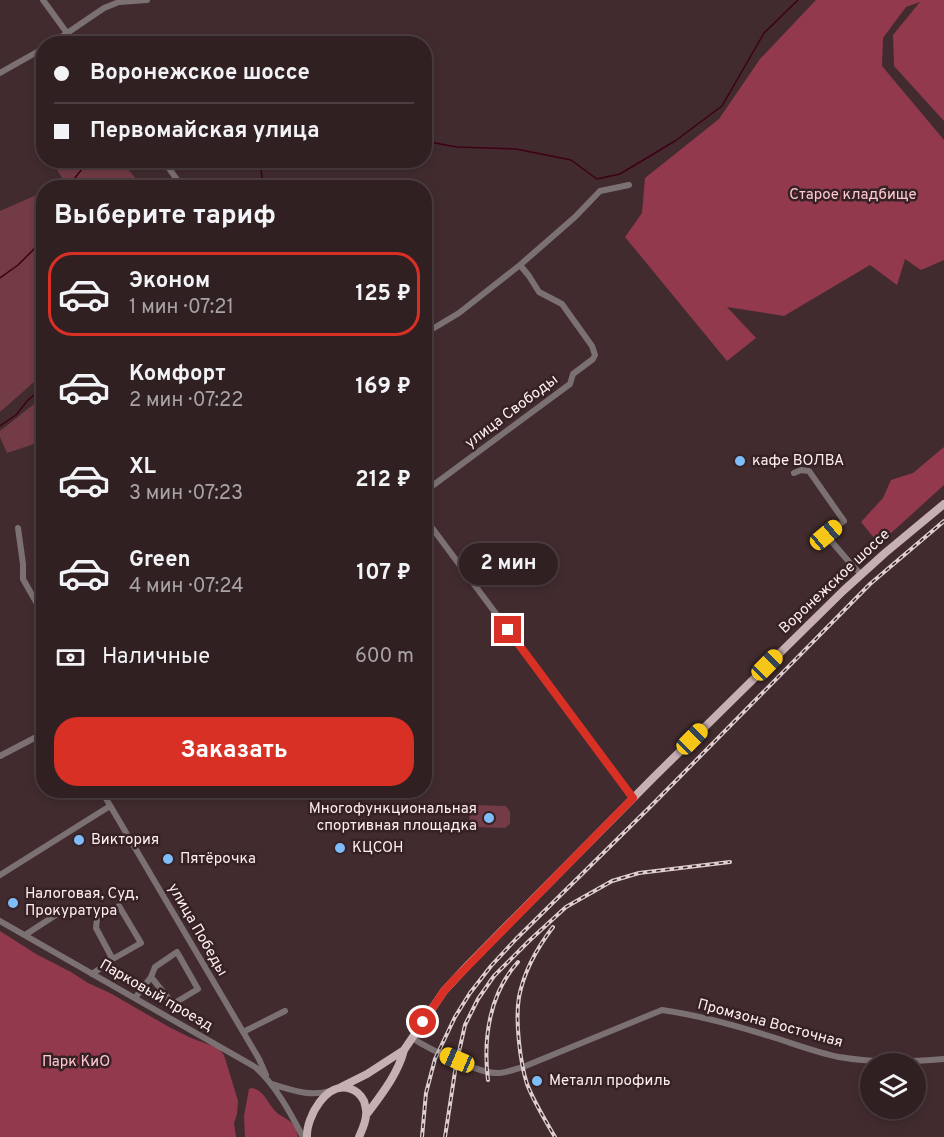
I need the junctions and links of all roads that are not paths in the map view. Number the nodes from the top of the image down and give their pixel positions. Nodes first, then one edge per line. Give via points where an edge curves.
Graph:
1 (43, 0) edge
2 (147, 0) edge
3 (67, 34) junction
4 (64, 36) edge
5 (36, 53) edge
6 (0, 73) edge
7 (628, 185) dead end
8 (520, 265) junction
9 (432, 329) edge
10 (794, 473) dead end
11 (432, 486) edge
12 (944, 504) edge
13 (18, 528) dead end
14 (432, 528) edge
15 (861, 574) junction
16 (36, 602) edge
17 (36, 737) edge
18 (0, 756) edge
19 (106, 798) edge
20 (633, 798) junction
21 (110, 806) junction
22 (0, 875) edge
23 (119, 906) dead end
24 (65, 909) dead end
25 (97, 919) dead end
26 (0, 921) edge
27 (25, 935) junction
28 (111, 960) junction
29 (92, 974) junction
30 (151, 977) junction
31 (135, 998) junction
32 (285, 1011) dead end
33 (243, 1032) junction
34 (412, 1038) junction
35 (404, 1050) junction
36 (944, 1059) edge
37 (270, 1084) junction
38 (336, 1089) junction
39 (367, 1114) junction
40 (305, 1137) edge
41 (359, 1137) edge

1 - 3 street
2 - 3 street via 112,4
3 - 4 street
5 - 6 street
7 - 8 street via 600,191
8 - 9 street
8 - 11 street, улица Свободы via 539,292 562,304 596,355 573,374 570,384
10 - 15 street via 809,471 844,520 826,535
12 - 15 main road, Воронежское шоссе
13 - 16 street via 23,579
14 - 20 street
15 - 20 main road, Воронежское шоссе
17 - 18 street
19 - 21 street, улица Победы
20 - 34 main road, Воронежское шоссе via 454,980
21 - 22 street
21 - 33 street, улица Победы
23 - 28 street via 141,943
24 - 27 street
25 - 28 street via 96,928
26 - 27 street, Парковый проезд
27 - 29 street, Парковый проезд
28 - 29 street
29 - 31 street, Парковый проезд
30 - 30 street via 173,1004 198,989 177,952 155,967
30 - 31 street
31 - 37 street, Парковый проезд via 255,1067
32 - 33 street
33 - 37 street, улица Победы
34 - 35 main road, Воронежское шоссе
34 - 36 street, Промзона Восточная via 476,1068 500,1073 662,1010 709,1019 837,1056 874,1061
35 - 38 main road, Воронежское шоссе
35 - 39 main road, Воронежское шоссе via 392,1077
37 - 38 street, Парковый проезд via 318,1094
37 - 40 street, Парковый проезд
38 - 39 main road via 347,1088 360,1095
38 - 40 main road, Воронежское шоссе via 313,1111
39 - 41 main road, Воронежское шоссе

